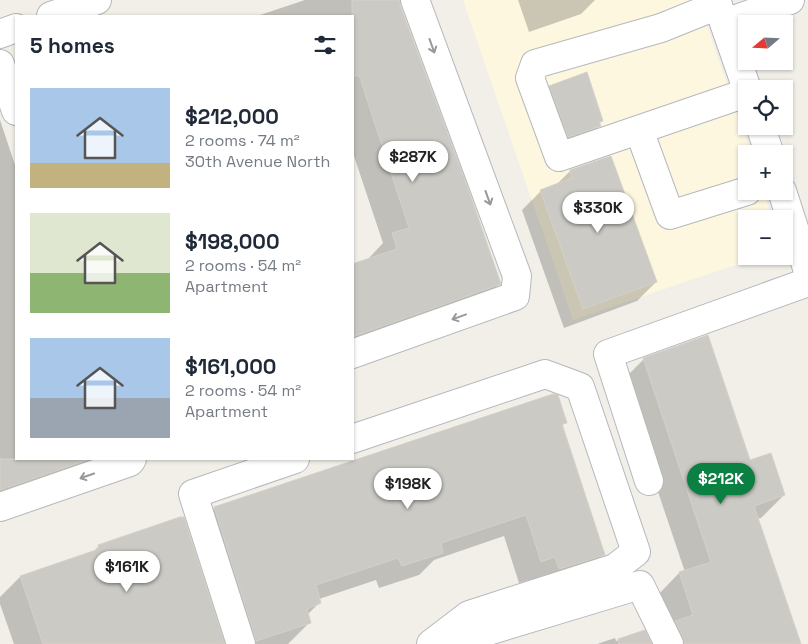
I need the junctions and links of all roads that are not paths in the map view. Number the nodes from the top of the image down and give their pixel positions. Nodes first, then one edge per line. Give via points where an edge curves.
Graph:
1 (97, 0) edge
2 (415, 0) edge
3 (790, 0) edge
4 (719, 9) edge
5 (63, 14) edge
6 (15, 28) edge
7 (0, 34) edge
8 (0, 64) edge
9 (744, 80) edge
10 (738, 96) edge
11 (15, 108) edge
12 (639, 130) junction
13 (738, 194) edge
14 (785, 200) edge
15 (808, 270) edge
16 (808, 282) edge
17 (354, 353) edge
18 (354, 438) edge
19 (131, 460) edge
20 (292, 460) edge
21 (649, 480) dead end
22 (0, 507) edge
23 (242, 644) edge
24 (431, 644) edge
25 (445, 644) edge
26 (669, 644) edge

1 - 5 street
2 -> 17 street via 517,276 515,296
3 - 4 street
4 - 9 street
4 - 12 street via 535,64 530,78 559,157
6 - 7 street
8 - 11 street
10 - 12 street
12 - 13 street via 670,215
14 - 15 street
16 - 21 street via 608,354
18 - 24 street via 545,374 580,387 636,552 615,568 468,615
19 -> 22 street
20 - 23 street via 193,494
25 - 26 street via 640,585

